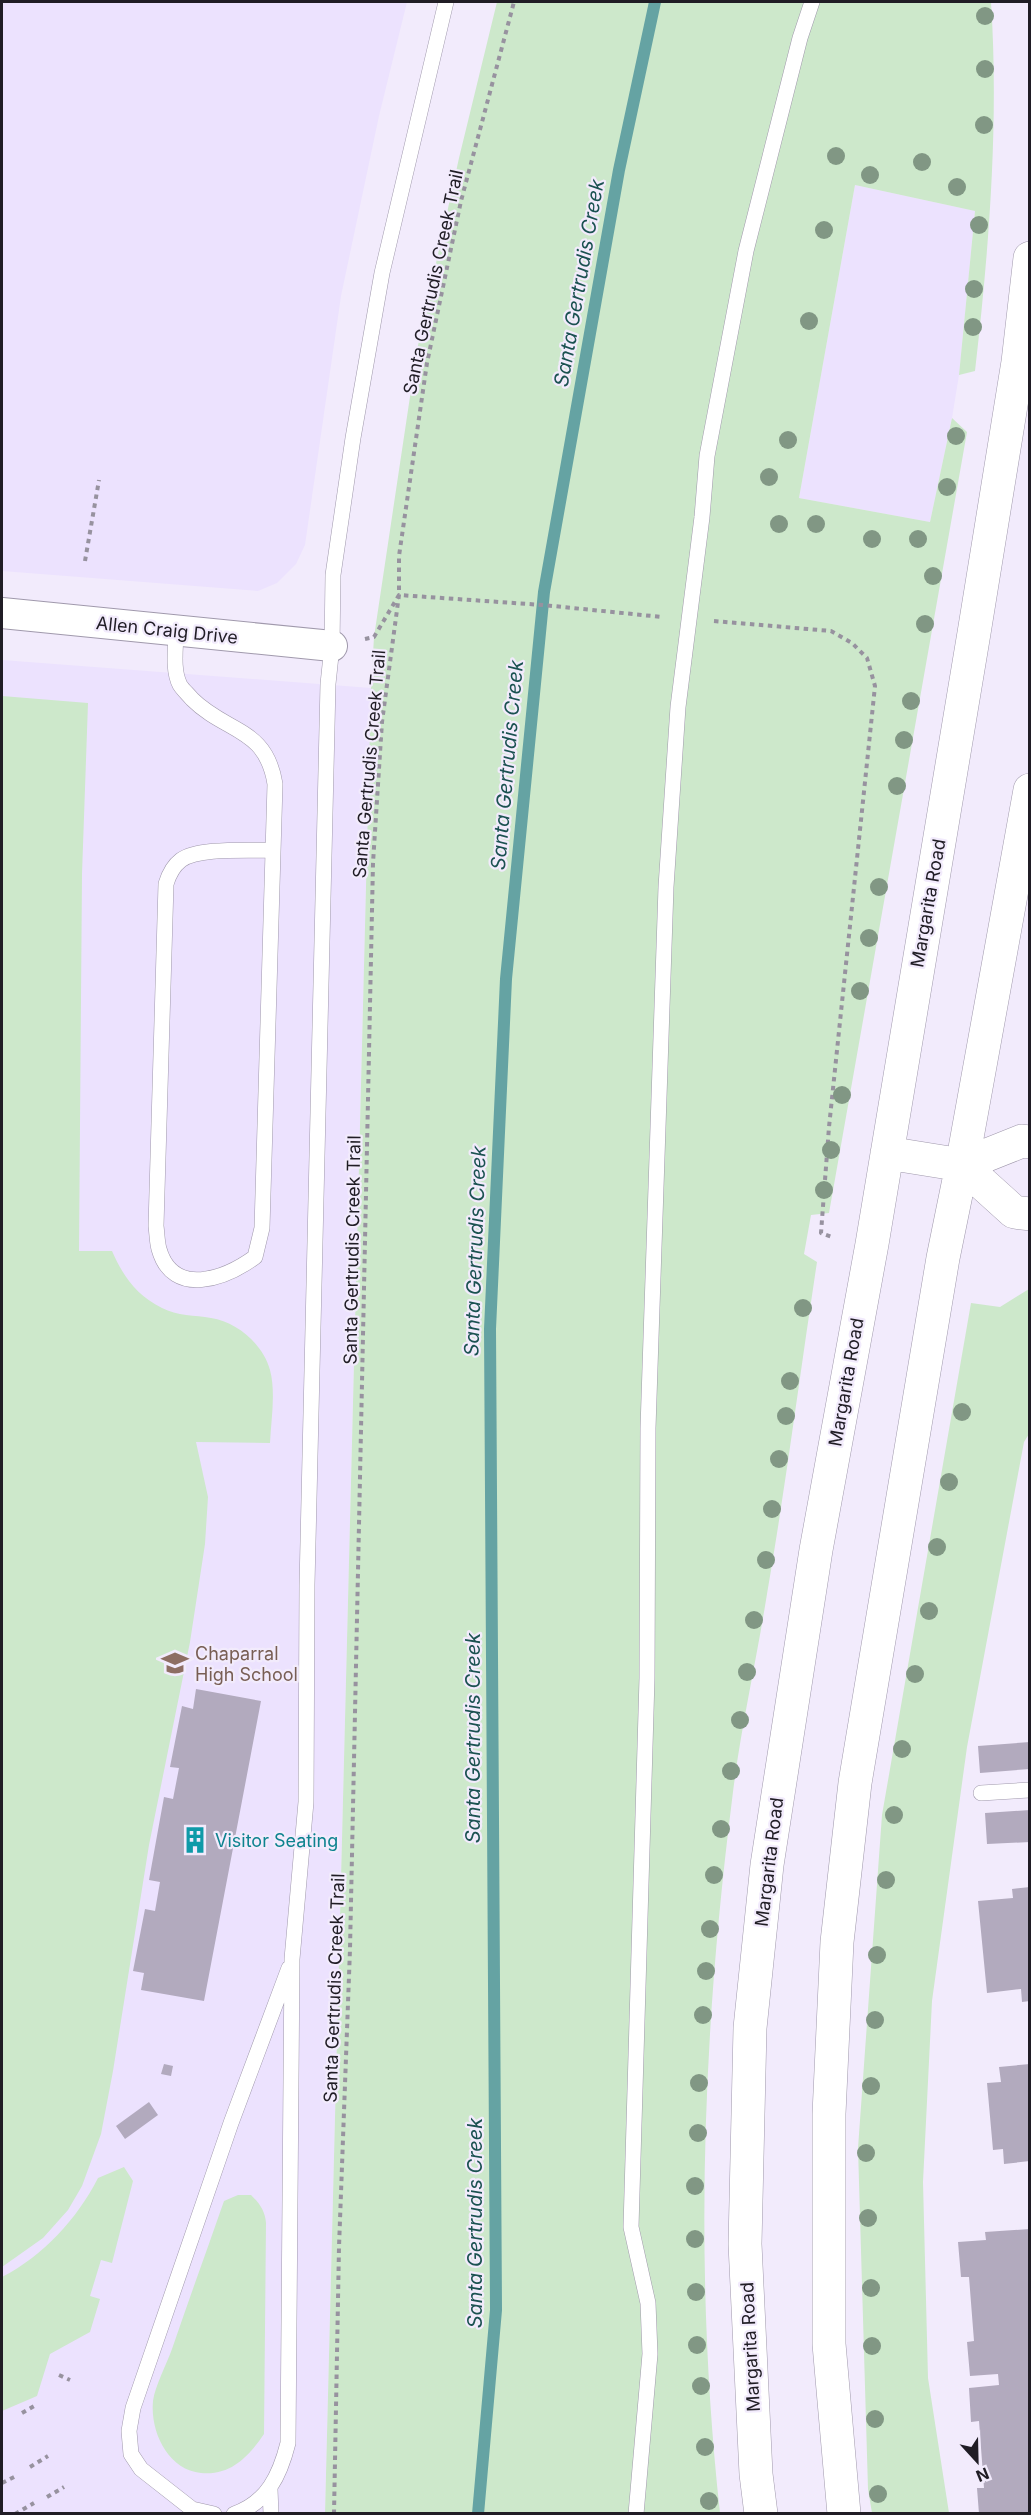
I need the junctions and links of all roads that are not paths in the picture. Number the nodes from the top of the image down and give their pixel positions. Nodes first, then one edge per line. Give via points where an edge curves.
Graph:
1 (446, 2) edge
2 (812, 2) edge
3 (1029, 258) edge
4 (2, 613) edge
5 (176, 630) junction
6 (332, 646) junction
7 (1029, 790) edge
8 (272, 850) junction
9 (1029, 1142) edge
10 (887, 1153) junction
11 (962, 1165) junction
12 (1029, 1214) edge
13 (1029, 1790) edge
14 (981, 1793) dead end
15 (292, 1959) junction
16 (270, 2489) junction
17 (214, 2514) edge
18 (234, 2514) edge
19 (271, 2514) edge
20 (636, 2514) edge
21 (761, 2514) edge
22 (844, 2514) edge

1 - 6 lane via 382,273 333,575
2 - 20 lane via 746,251 707,456 678,707 666,887 648,1428 646,1678 631,2227 648,2303 650,2354
3 - 10 main road, Margarita Road via 1018,362
4 - 5 street, Allen Craig Drive
5 - 6 street, Allen Craig Drive
5 - 8 lane via 176,674 180,686 203,709 247,734 263,749 272,765
6 - 15 lane via 307,1585 306,1802
7 - 11 main road
8 - 8 lane via 196,854 181,860 165,884 156,1226 159,1250 166,1263 178,1277 197,1281 234,1272 255,1257 262,1228
9 - 11 main road via 1022,1141
10 - 11 main road
10 - 21 main road, Margarita Road via 788,1723 767,1864 750,2028 745,2244
11 - 12 main road via 1014,1212
11 - 22 main road via 941,1268 855,1783 837,1942 829,2114 829,2344
13 - 14 lane
15 - 16 lane via 288,2443 283,2465
15 - 17 lane via 216,2167 133,2408 129,2431 131,2454 141,2469 192,2509
16 - 18 lane via 249,2509
16 - 19 lane

